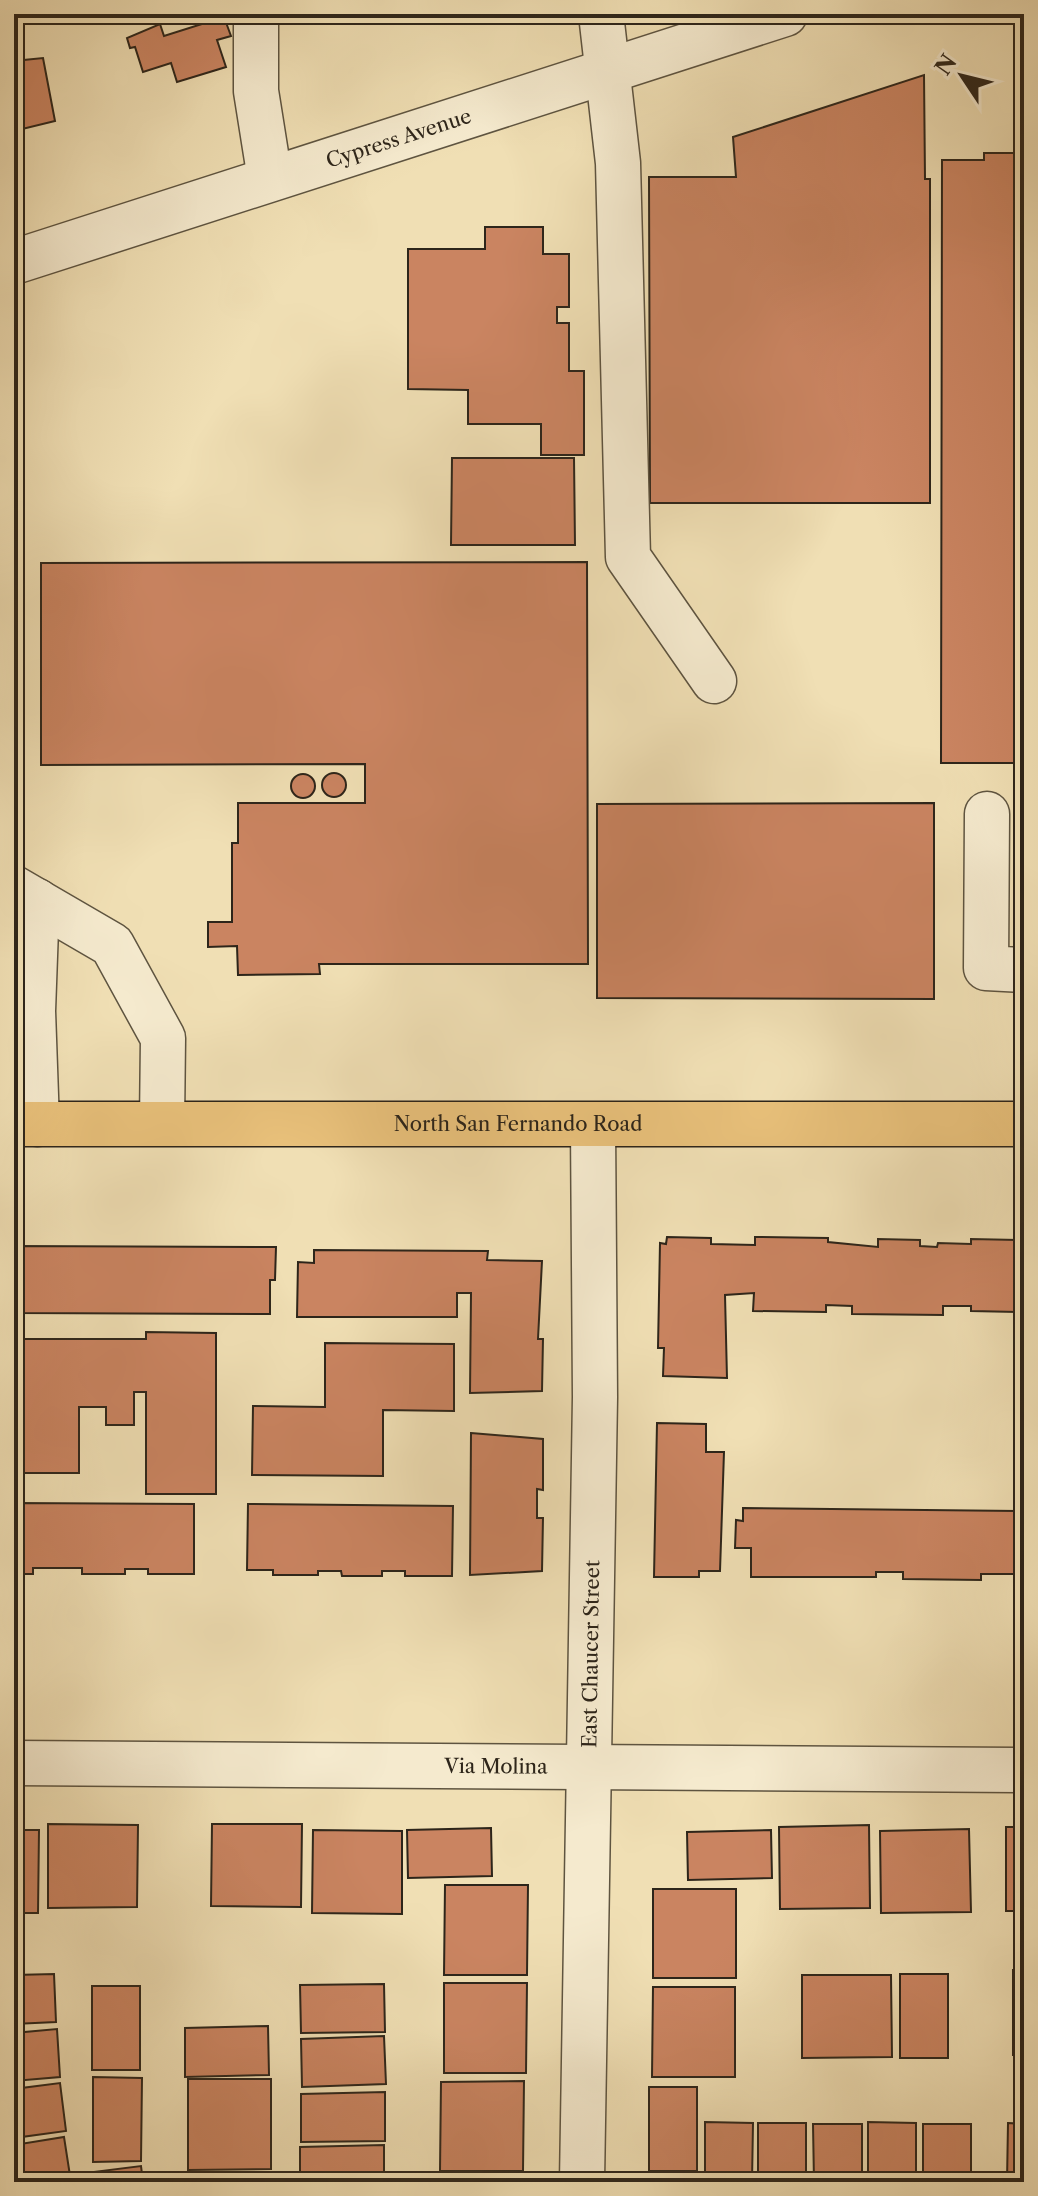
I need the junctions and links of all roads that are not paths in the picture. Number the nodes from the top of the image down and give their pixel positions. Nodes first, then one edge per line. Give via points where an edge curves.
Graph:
1 (256, 14) edge
2 (601, 14) edge
3 (785, 14) edge
4 (610, 72) junction
5 (270, 179) junction
6 (14, 262) edge
7 (714, 681) dead end
8 (987, 814) dead end
9 (26, 894) edge
10 (1024, 970) edge
11 (162, 1123) junction
12 (26, 1124) edge
13 (1024, 1124) edge
14 (593, 1126) junction
15 (14, 1763) edge
16 (589, 1769) junction
17 (1024, 1770) edge
18 (582, 2182) edge

1 - 5 street via 256,91
2 - 4 street
3 - 4 street, Cypress Avenue
4 - 5 street, Cypress Avenue
4 - 7 street via 618,163 628,557
5 - 6 street, Cypress Avenue
8 - 10 street via 986,968
9 - 11 street via 112,945 163,1038
9 - 12 street via 33,1011
11 - 12 main road, North San Fernando Road
11 - 14 main road, North San Fernando Road
13 - 14 main road, North San Fernando Road
14 - 16 street, East Chaucer Street
15 - 16 street, Via Molina
16 - 17 street, Via Molina
16 - 18 street, East Chaucer Street

